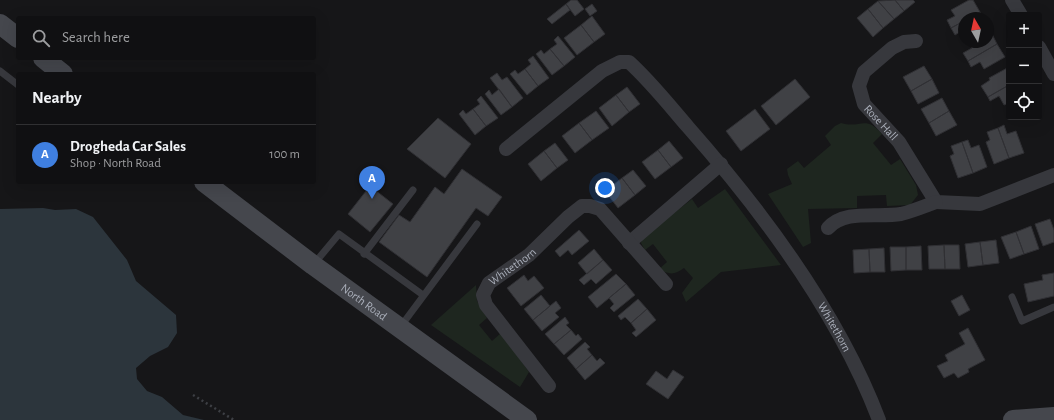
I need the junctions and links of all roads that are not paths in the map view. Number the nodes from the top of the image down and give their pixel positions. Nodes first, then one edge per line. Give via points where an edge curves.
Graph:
1 (1012, 0) edge
2 (1019, 12) edge
3 (0, 24) edge
4 (16, 36) edge
5 (916, 41) dead end
6 (1040, 48) edge
7 (46, 60) edge
8 (0, 71) edge
9 (61, 72) edge
10 (1054, 74) edge
11 (16, 84) edge
12 (506, 149) dead end
13 (721, 164) junction
14 (1054, 175) edge
15 (207, 184) edge
16 (413, 190) dead end
17 (936, 202) junction
18 (477, 224) dead end
19 (828, 228) dead end
20 (629, 243) junction
21 (364, 254) junction
22 (313, 265) junction
23 (666, 284) dead end
24 (423, 294) junction
25 (1012, 297) dead end
26 (1054, 307) edge
27 (400, 327) junction
28 (549, 386) dead end
29 (1054, 417) edge
30 (527, 420) edge
31 (879, 420) edge
32 (1013, 420) edge

1 - 2 street
3 - 4 main road
5 - 17 street, Rose Hall via 904,42 892,48 864,72 859,86 864,104 899,142
6 - 10 street
7 - 9 main road
8 - 11 lane
12 - 13 street, Whitethorn via 602,71 620,62 630,62
13 - 20 street
13 - 31 street, Whitethorn via 791,257 835,330
14 - 17 street via 980,204
15 - 22 main road, North Road
16 - 21 lane
17 - 19 street via 901,214 848,217 834,221
18 - 24 lane
20 - 23 street, Whitethorn
20 - 28 street, Whitethorn via 600,209 582,206 529,255 488,283 483,295 486,305
21 - 22 lane via 339,234
21 - 24 lane
22 - 27 main road, North Road
24 - 27 lane
25 - 26 lane via 1022,321
27 - 30 main road, North Road
29 - 32 main road

